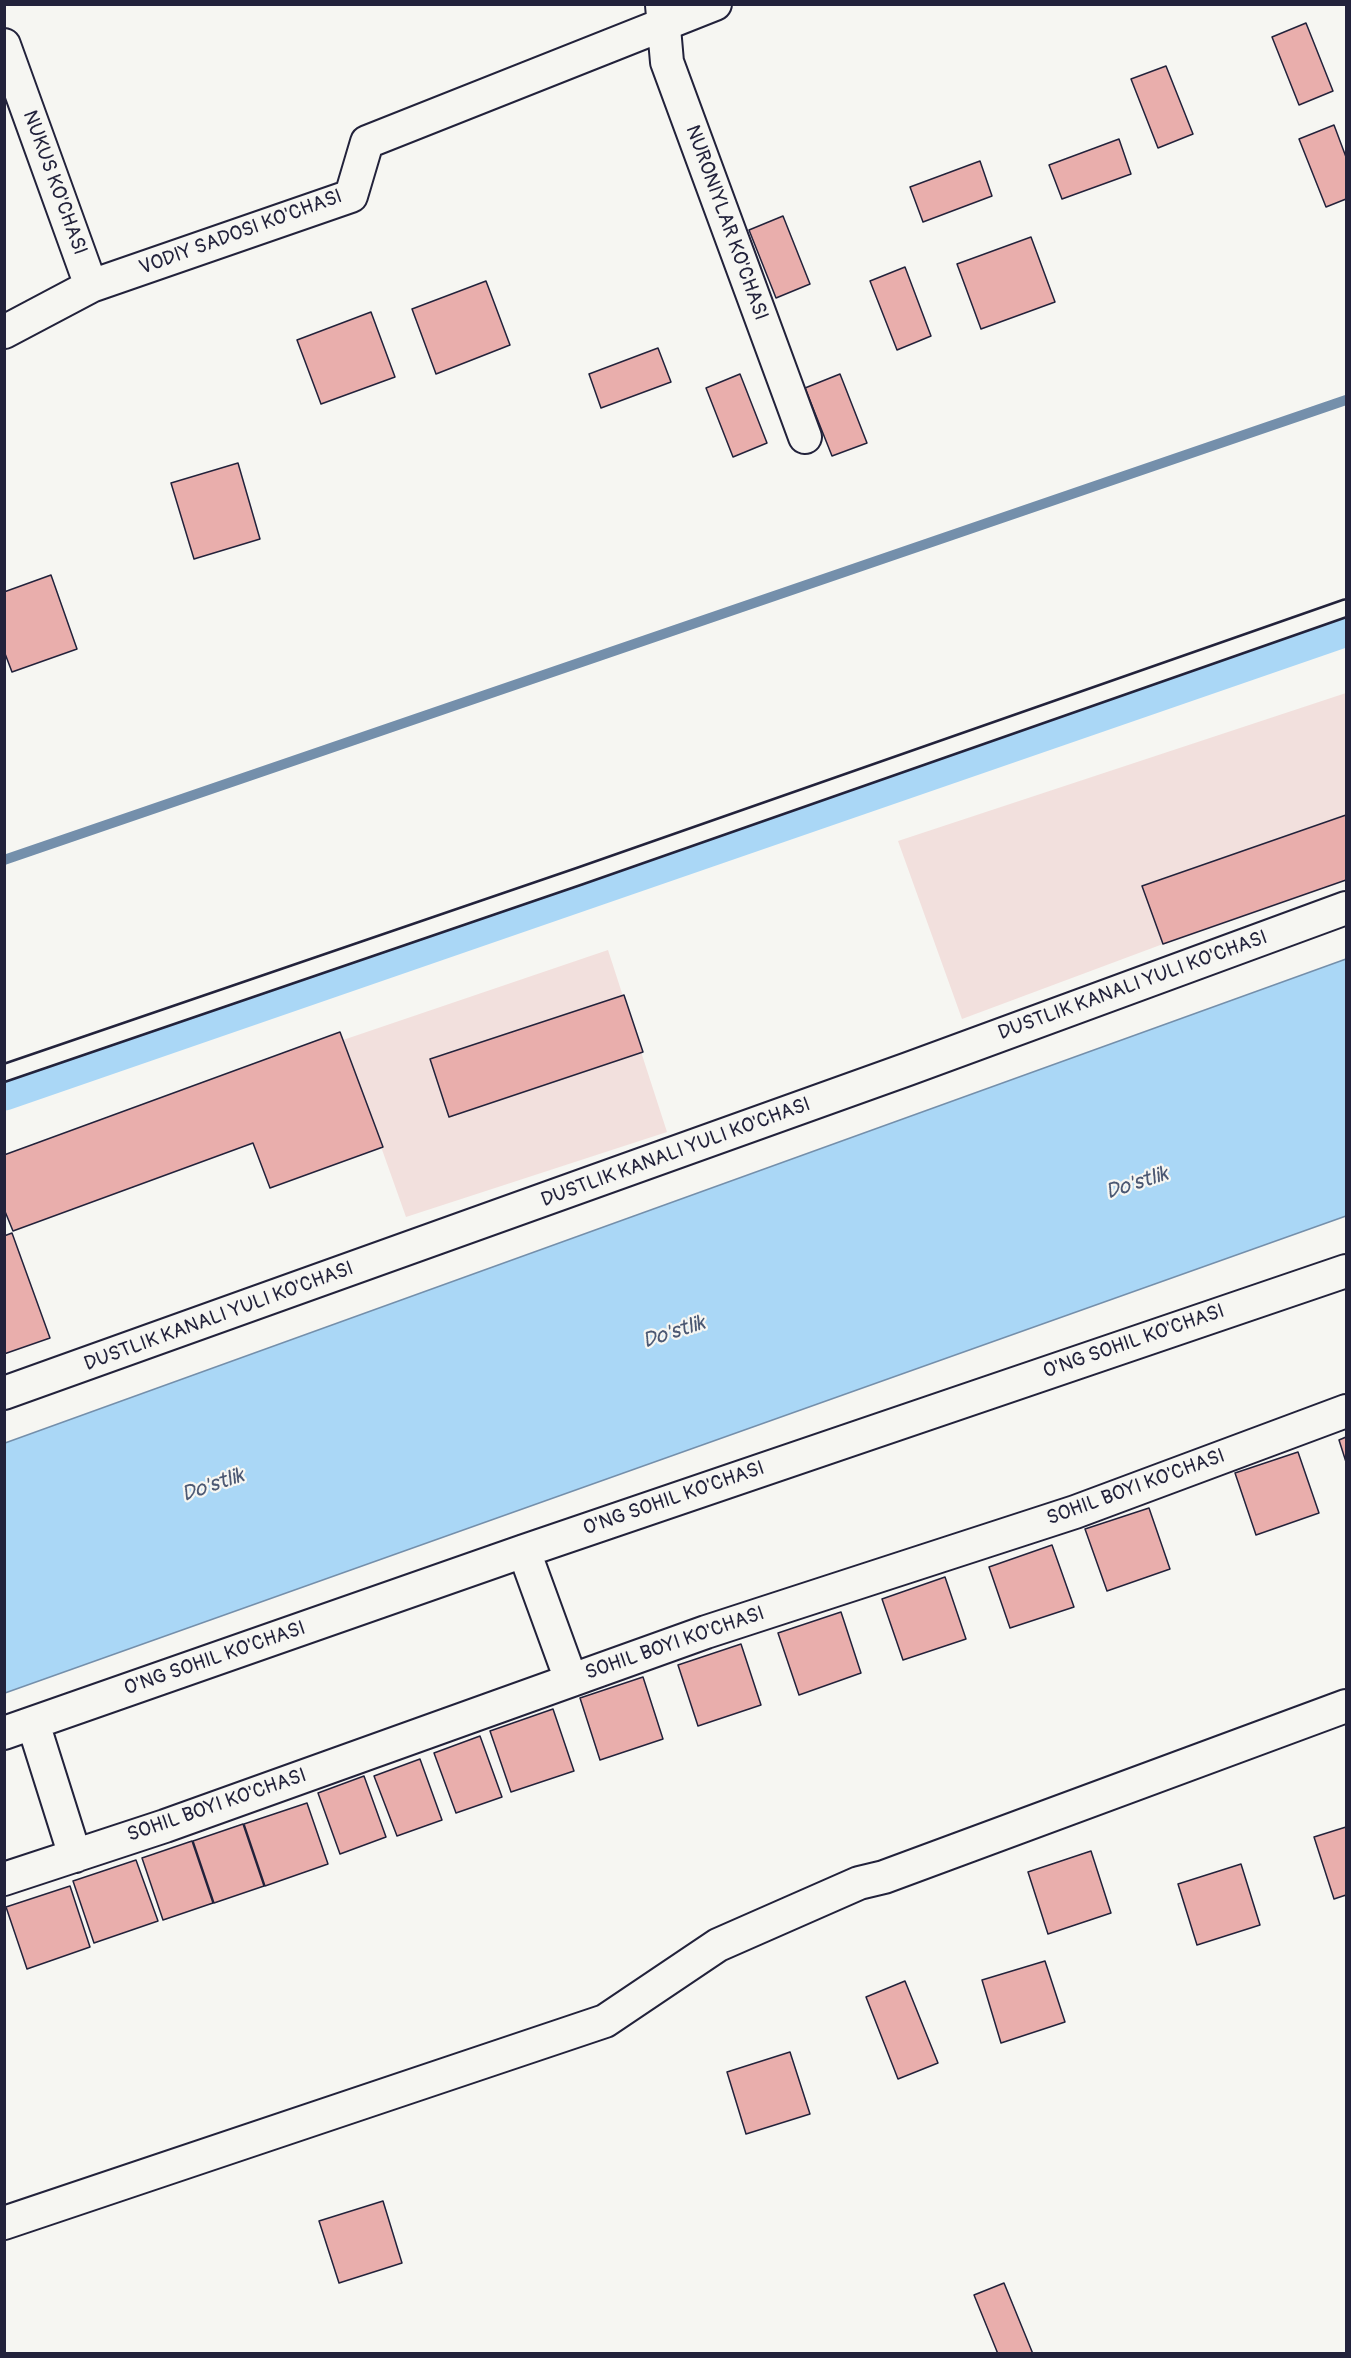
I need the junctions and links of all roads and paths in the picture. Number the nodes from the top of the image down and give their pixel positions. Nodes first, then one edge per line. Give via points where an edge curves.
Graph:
1 (716, 4) edge
2 (663, 14) edge
3 (4, 45) edge
4 (91, 286) junction
5 (4, 332) edge
6 (805, 437) dead end
7 (1347, 608) edge
8 (1347, 908) edge
9 (4, 1073) edge
10 (1347, 1271) edge
11 (4, 1394) edge
12 (1347, 1411) edge
13 (524, 1551) junction
14 (571, 1680) junction
15 (1347, 1706) edge
16 (19, 1728) edge
17 (75, 1856) junction
18 (4, 1879) edge
19 (4, 2223) edge

1 - 2 street, VODIY SADOSI KO'CHASI
2 - 4 street, VODIY SADOSI KO'CHASI via 367,142 351,196
2 - 6 street, NURONIYLAR KO'CHASI via 667,62
3 - 4 street, NUKUS KO'CHASI
4 - 5 street, VODIY SADOSI KO'CHASI
7 - 9 lane
8 - 11 street, DUSTLIK KANALI YULI KO'CHASI
10 - 13 street, O'NG SOHIL KO'CHASI
12 - 14 street, SOHIL BOYI KO'CHASI via 1075,1512
13 - 14 street
13 - 16 street, O'NG SOHIL KO'CHASI
14 - 17 street, SOHIL BOYI KO'CHASI
15 - 19 street via 859,1883 718,1945 605,2021
16 - 17 street
17 - 18 street, SOHIL BOYI KO'CHASI

